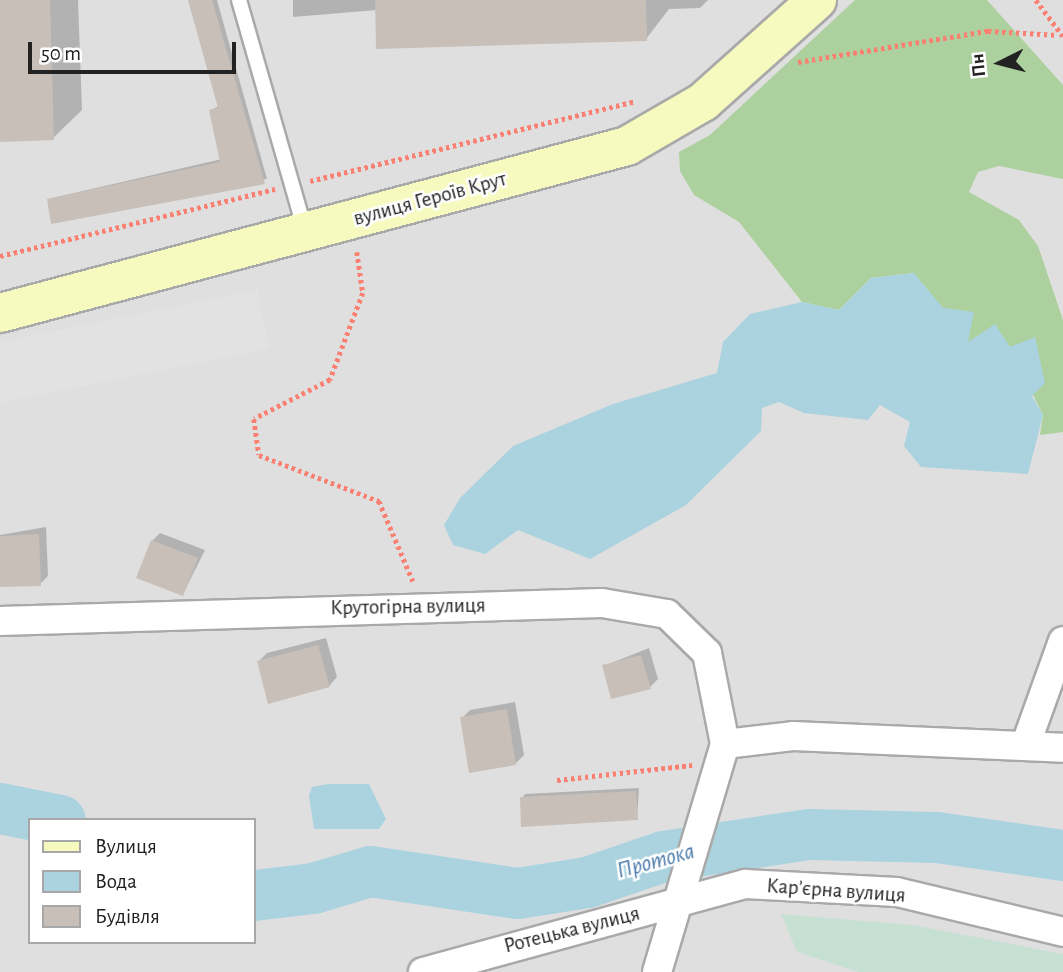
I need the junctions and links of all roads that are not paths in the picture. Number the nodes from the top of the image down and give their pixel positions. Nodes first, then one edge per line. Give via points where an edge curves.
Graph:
1 (239, 0) edge
2 (817, 0) edge
3 (305, 233) junction
4 (0, 313) edge
5 (0, 621) edge
6 (1063, 640) edge
7 (1027, 741) junction
8 (725, 744) junction
9 (1063, 748) edge
10 (681, 903) junction
11 (1063, 932) edge
12 (424, 972) edge
13 (657, 972) edge

1 - 3 lane
2 - 3 street, вулиця Героїв Крут via 703,102 627,146
3 - 4 street, вулиця Героїв Крут
5 - 8 street, Крутогірна вулиця via 602,603 667,614 707,653
6 - 7 street
7 - 8 street via 793,736
7 - 9 street
8 - 10 street
10 - 11 street, Карʼєрна вулиця via 745,884 897,892
10 - 12 street, Ротецька вулиця
10 - 13 street

